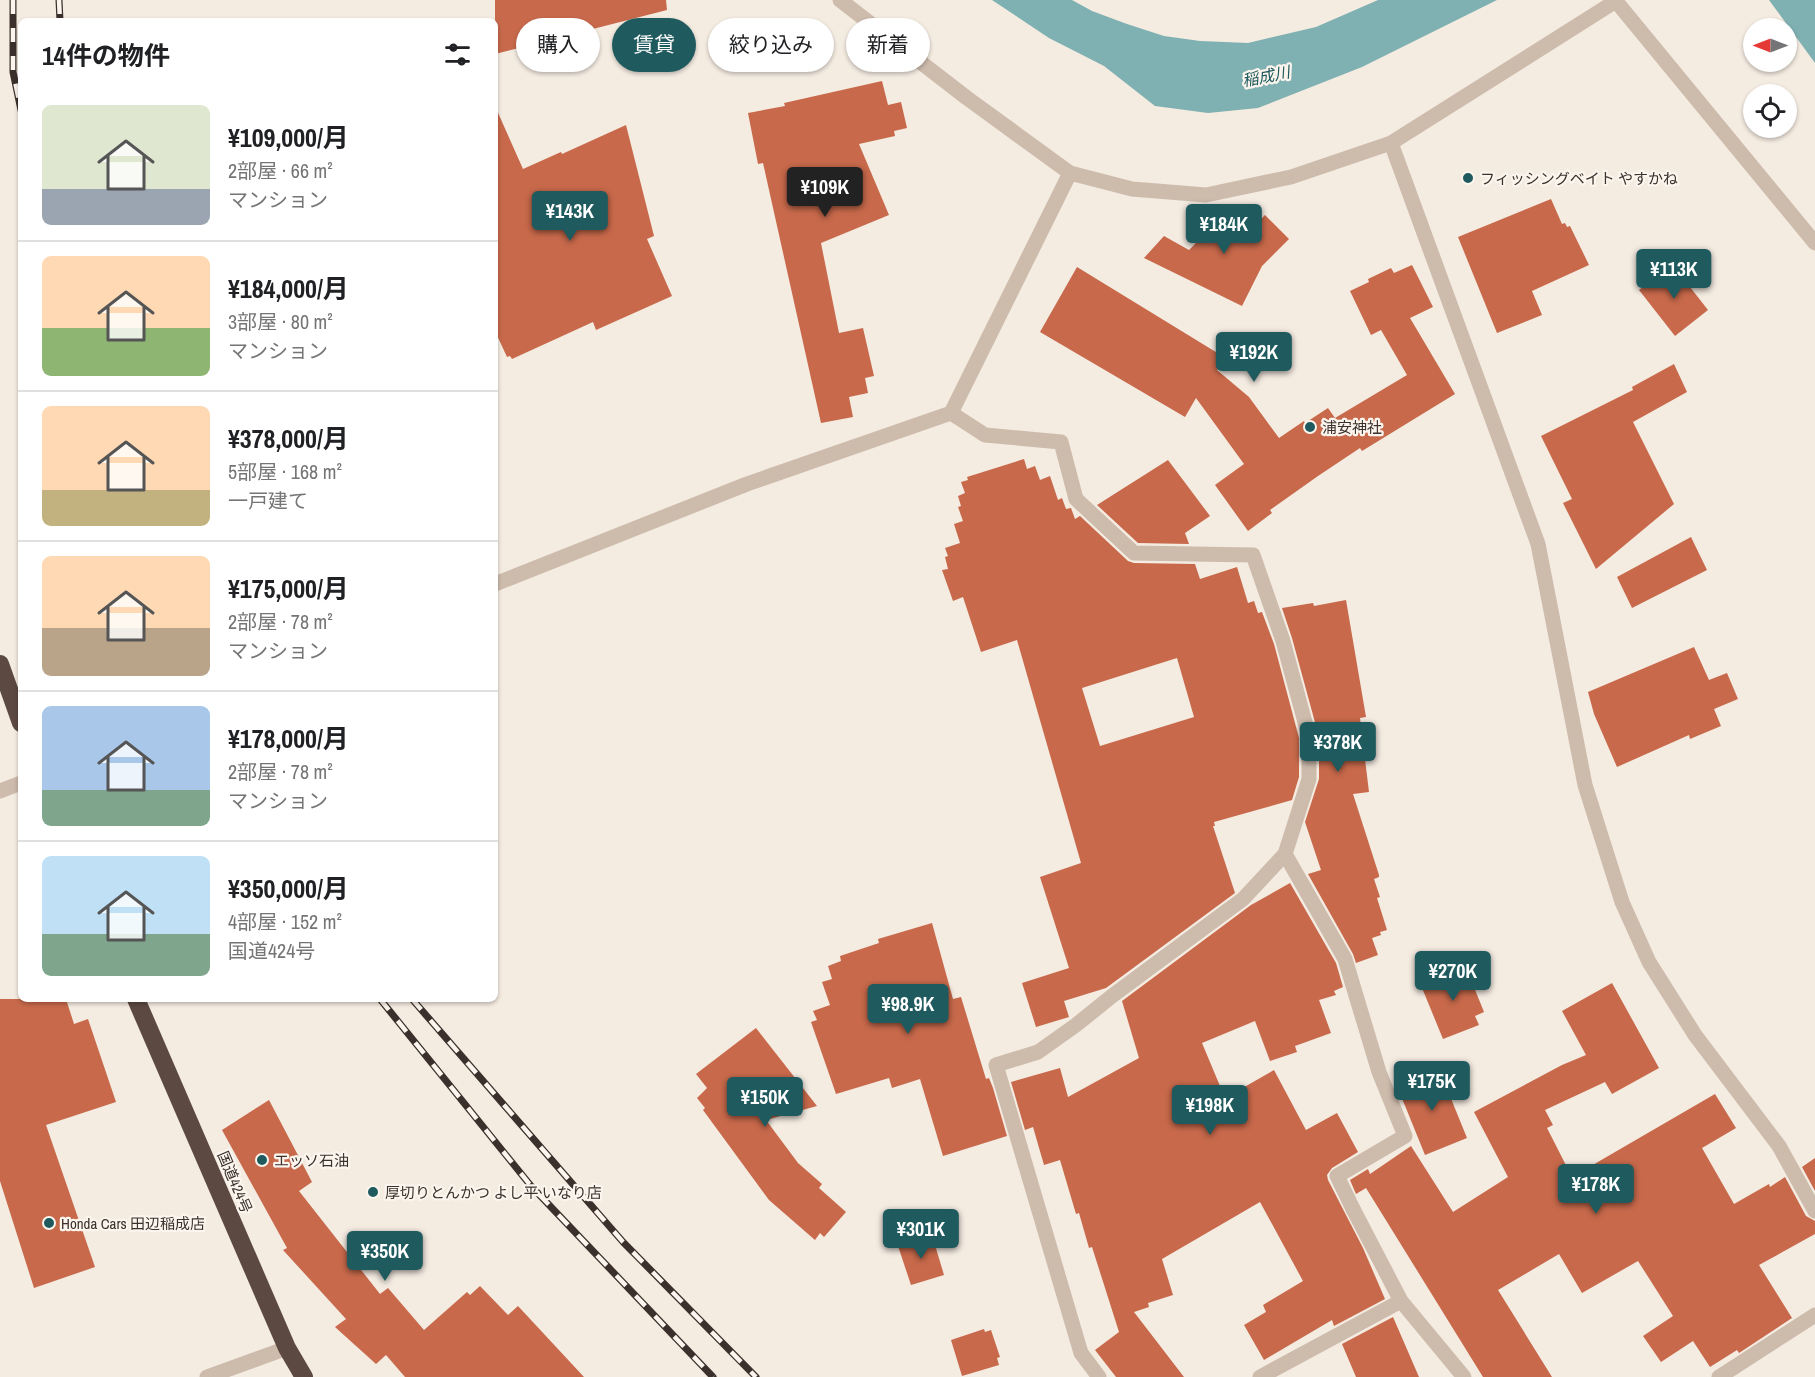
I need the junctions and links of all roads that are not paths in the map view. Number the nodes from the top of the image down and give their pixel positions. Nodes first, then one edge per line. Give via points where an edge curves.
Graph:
1 (840, 0) edge
2 (1615, 0) edge
3 (1391, 143) junction
4 (1070, 173) junction
5 (1815, 243) edge
6 (951, 413) junction
7 (498, 583) edge
8 (0, 664) edge
9 (18, 715) edge
10 (18, 784) edge
11 (0, 791) edge
12 (1285, 854) junction
13 (137, 1002) edge
14 (1815, 1211) edge
15 (1401, 1301) junction
16 (1815, 1315) edge
17 (287, 1348) junction
18 (207, 1377) edge
19 (304, 1377) edge
20 (1099, 1377) edge
21 (1260, 1377) edge
22 (1464, 1377) edge
23 (1719, 1377) edge

1 - 4 street
2 - 3 street
2 - 5 street
3 - 4 street via 1291,177 1206,195 1132,189
3 - 14 street via 1538,544 1585,785 1622,902 1654,971 1695,1035 1779,1146
4 - 6 street
6 - 7 street via 747,484
6 - 12 street via 985,435 1061,441 1076,499 1134,553 1252,555 1283,641 1310,737 1309,779
8 - 9 highway
10 - 11 street
12 - 15 street via 1345,959 1379,1072 1405,1136 1337,1176
12 - 20 street via 1243,899 1076,1025 1038,1052 996,1065 1080,1353
13 - 17 highway, 国道424号
15 - 21 street
15 - 22 street
16 - 23 street
17 - 18 street
17 - 19 highway, 国道424号

